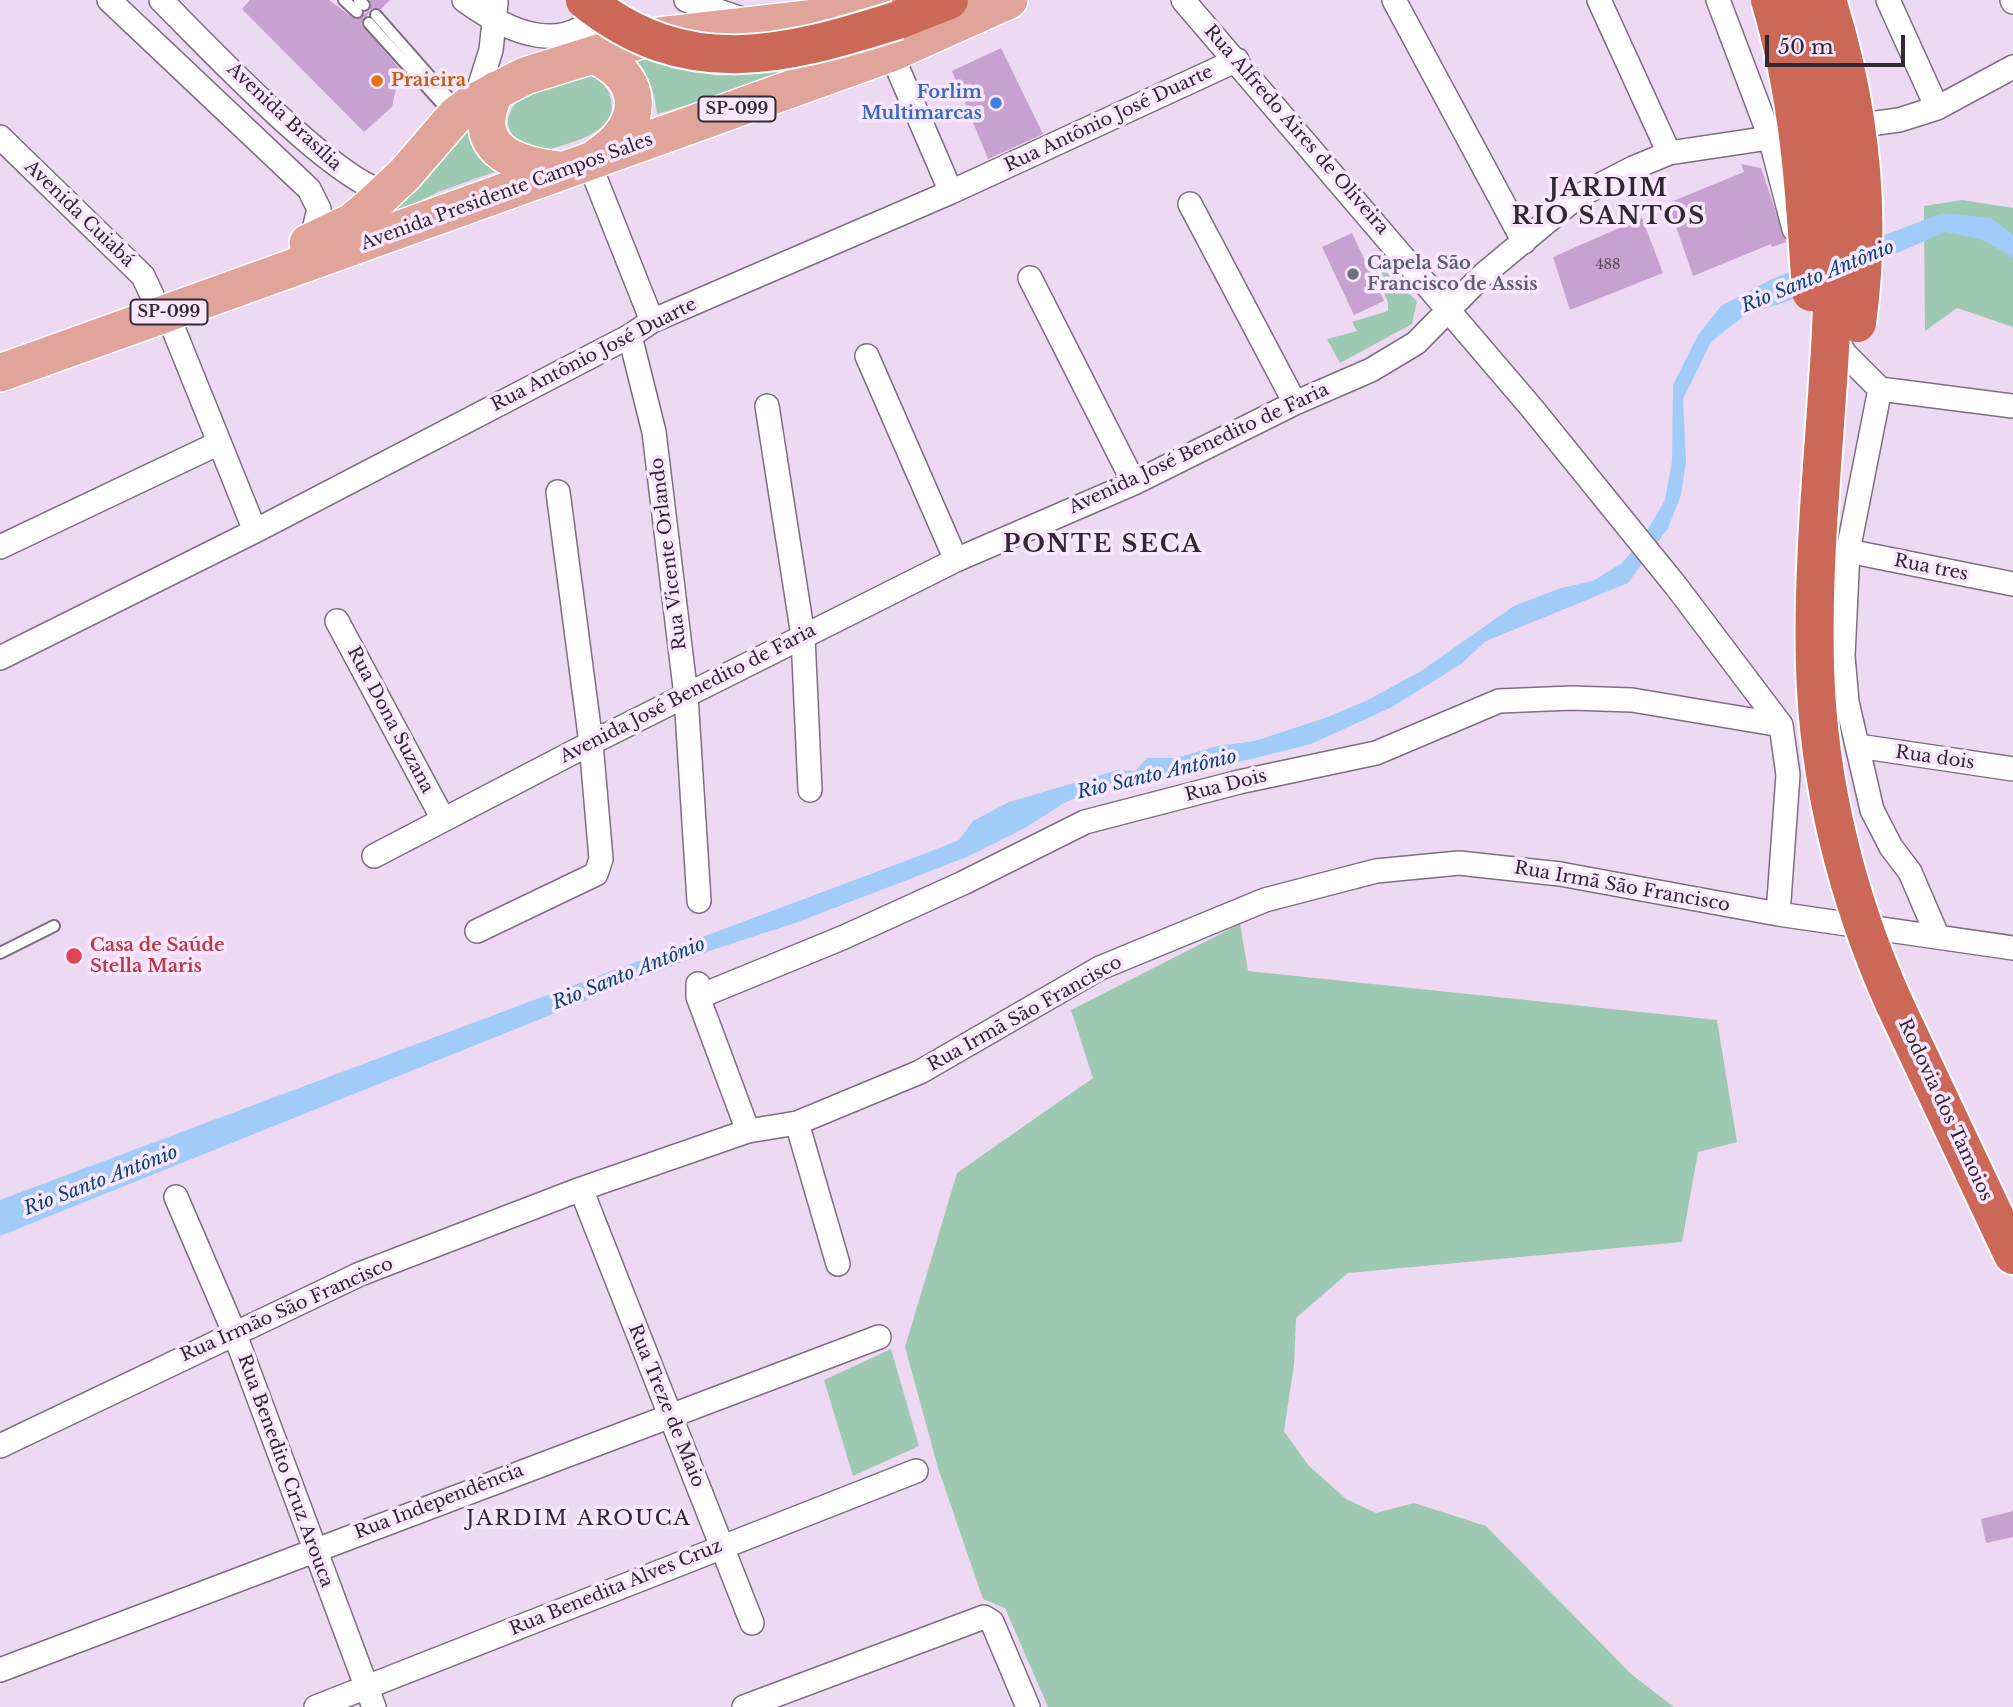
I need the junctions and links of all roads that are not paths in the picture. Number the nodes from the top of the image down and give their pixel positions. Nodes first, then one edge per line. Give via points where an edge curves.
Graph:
1 (109, 0) edge
2 (161, 0) edge
3 (344, 0) edge
4 (464, 0) edge
5 (584, 0) edge
6 (609, 0) edge
7 (686, 0) edge
8 (949, 0) edge
9 (1009, 0) edge
10 (1184, 0) edge
11 (1394, 0) edge
12 (1599, 0) edge
13 (1718, 0) edge
14 (1770, 0) edge
15 (1798, 0) edge
16 (1827, 0) edge
17 (1888, 0) edge
18 (360, 5) edge
19 (496, 9) edge
20 (762, 24) junction
21 (891, 24) edge
22 (189, 28) junction
23 (164, 53) junction
24 (593, 55) junction
25 (1237, 60) junction
26 (2013, 67) edge
27 (467, 104) junction
28 (1937, 108) junction
29 (0, 137) edge
30 (1770, 137) junction
31 (1669, 153) junction
32 (573, 168) junction
33 (388, 192) junction
34 (951, 192) junction
35 (1190, 204) dead end
36 (311, 242) junction
37 (1524, 242) junction
38 (1030, 278) dead end
39 (160, 304) junction
40 (1449, 311) junction
41 (652, 321) junction
42 (630, 336) junction
43 (0, 350) edge
44 (867, 356) dead end
45 (0, 373) edge
46 (1880, 389) junction
47 (1295, 403) junction
48 (767, 406) dead end
49 (2013, 407) edge
50 (219, 443) junction
51 (1824, 465) junction
52 (1134, 483) junction
53 (558, 492) dead end
54 (255, 531) junction
55 (0, 547) edge
56 (1849, 551) junction
57 (956, 560) junction
58 (2013, 584) edge
59 (337, 621) dead end
60 (803, 636) junction
61 (0, 658) edge
62 (686, 696) junction
63 (1781, 725) junction
64 (591, 743) junction
65 (1858, 747) junction
66 (2013, 769) edge
67 (810, 790) dead end
68 (443, 819) junction
69 (374, 856) dead end
70 (699, 901) dead end
71 (1778, 914) junction
72 (54, 926) dead end
73 (477, 931) dead end
74 (1937, 935) junction
75 (2013, 948) edge
76 (0, 953) edge
77 (797, 1123) junction
78 (748, 1131) junction
79 (581, 1189) junction
80 (176, 1197) dead end
81 (2013, 1255) edge
82 (838, 1264) dead end
83 (234, 1332) junction
84 (878, 1337) dead end
85 (667, 1414) junction
86 (0, 1446) edge
87 (916, 1471) dead end
88 (722, 1546) junction
89 (313, 1551) junction
90 (752, 1623) dead end
91 (0, 1670) edge
92 (807, 1696) edge
93 (370, 1698) edge
94 (316, 1707) edge
95 (744, 1707) edge
96 (1028, 1707) edge

1 - 23 street, Avenida Brasília
2 - 22 street, Avenida Brasília
3 - 18 lane
4 - 19 street
5 - 21 highway, bridge via 642,36 723,55 779,53
6 - 19 street via 595,22 562,36 529,35
7 - 20 street
8 - 21 highway
9 - 21 main road, Avenida Presidente Campos Sales / SP-099
10 - 25 street, Rua Alfredo Aires de Oliveira
11 - 37 street
12 - 31 street
13 - 30 street
14 - 51 highway, bridge via 1800,143
15 - 51 highway, bridge via 1823,106 1833,191 1834,309
16 - 51 highway, bridge via 1852,92 1864,226 1856,336 1846,391
17 - 28 street
19 - 27 street via 491,50
20 - 21 main road, Avenida Presidente Campos Sales / SP-099 via 824,17
20 - 24 main road, Avenida Presidente Campos Sales / SP-099 via 650,37
21 - 32 main road, Avenida Presidente Campos Sales / SP-099
21 - 34 street
22 - 23 street
22 - 33 street, Avenida Brasília via 327,160 362,184
23 - 36 street, Avenida Brasília via 309,189 319,209
24 - 27 main road, Avenida Presidente Campos Sales / SP-099 via 524,76
24 - 32 main road, SP-099 via 627,78 634,102 628,128 620,138
25 - 34 street, Rua Antônio José Duarte
25 - 40 street, Rua Alfredo Aires de Oliveira
26 - 28 street, Avenida José Benedito de Faria
27 - 27 lane via 372,19 445,109
27 - 32 main road, SP-099 via 487,114 492,140 500,152 520,164
27 - 33 main road, Avenida Presidente Campos Sales / SP-099
28 - 30 street, Avenida José Benedito de Faria via 1899,120
29 - 39 street, Avenida Cuiabá via 144,276
30 - 31 street, Avenida José Benedito de Faria
30 - 46 street, bridge via 1820,312 1845,354
31 - 37 street, Avenida José Benedito de Faria via 1577,197
32 - 39 main road, Avenida Presidente Campos Sales / SP-099
32 - 41 street via 594,175
33 - 36 main road, Avenida Presidente Campos Sales / SP-099 via 352,222
34 - 41 street, Rua Antônio José Duarte
35 - 47 street
36 - 39 main road, Avenida Presidente Campos Sales / SP-099
37 - 40 street, Avenida José Benedito de Faria via 1484,274
38 - 52 street
39 - 43 main road, Avenida Presidente Campos Sales / SP-099
39 - 45 main road, Avenida Presidente Campos Sales / SP-099
39 - 50 street, Avenida Cuiabá
40 - 47 street, Avenida José Benedito de Faria via 1397,355
40 - 63 street, Rua Alfredo Aires de Oliveira via 1676,586
41 - 42 street, Rua Antônio José Duarte
42 - 54 street, Rua Antônio José Duarte
42 - 62 street, Rua Vicente Orlando via 654,432
44 - 57 street
46 - 49 street
46 - 56 street
47 - 52 street, Avenida José Benedito de Faria
48 - 60 street
50 - 54 street, Avenida Cuiabá
50 - 55 street
51 - 81 highway, Rodovia dos Tamoios, bridge via 1815,609 1819,733 1828,792 1857,908 1894,1003
52 - 57 street, Avenida José Benedito de Faria
53 - 64 street
54 - 61 street, Rua Antônio José Duarte
56 - 58 street, Rua tres
56 - 65 street via 1843,656 1847,702
57 - 60 street, Avenida José Benedito de Faria
59 - 68 street, Rua Dona Suzana
60 - 62 street, Avenida José Benedito de Faria
60 - 67 street
62 - 64 street, Avenida José Benedito de Faria
62 - 70 street, Rua Vicente Orlando
63 - 71 street via 1788,775
63 - 78 street, Rua Dois via 1632,700 1499,701 1376,752 1085,822 854,932 698,990
64 - 68 street, Avenida José Benedito de Faria
64 - 73 street via 601,859 596,874
65 - 66 street, Rua dois
65 - 74 street via 1872,810 1910,872
68 - 69 street, Avenida José Benedito de Faria
71 - 74 street, Rua Irmã São Francisco
71 - 77 street, Rua Irmã São Francisco via 1548,872 1459,863 1376,871 1265,900 1100,968 920,1072
72 - 76 lane
74 - 75 street, Rua Irmã São Francisco
77 - 78 street, Rua Irmã São Francisco
77 - 82 street
78 - 79 street, Rua Irmã São Francisco
79 - 83 street, Rua Irmão São Francisco via 360,1274
79 - 85 street, Rua Treze de Maio
80 - 83 street, Rua Benedito Cruz Arouca
83 - 86 street, Rua Irmão São Francisco
83 - 89 street, Rua Benedito Cruz Arouca
84 - 85 street, Rua Independência
85 - 88 street, Rua Treze de Maio
85 - 89 street, Rua Independência
87 - 88 street, Rua Benedita Alves Cruz
88 - 90 street, Rua Treze de Maio
88 - 93 street, Rua Benedita Alves Cruz
89 - 91 street, Rua Independência
89 - 93 street, Rua Benedito Cruz Arouca
92 - 95 street
92 - 96 street via 978,1617 987,1618
93 - 94 street, Rua Benedita Alves Cruz

